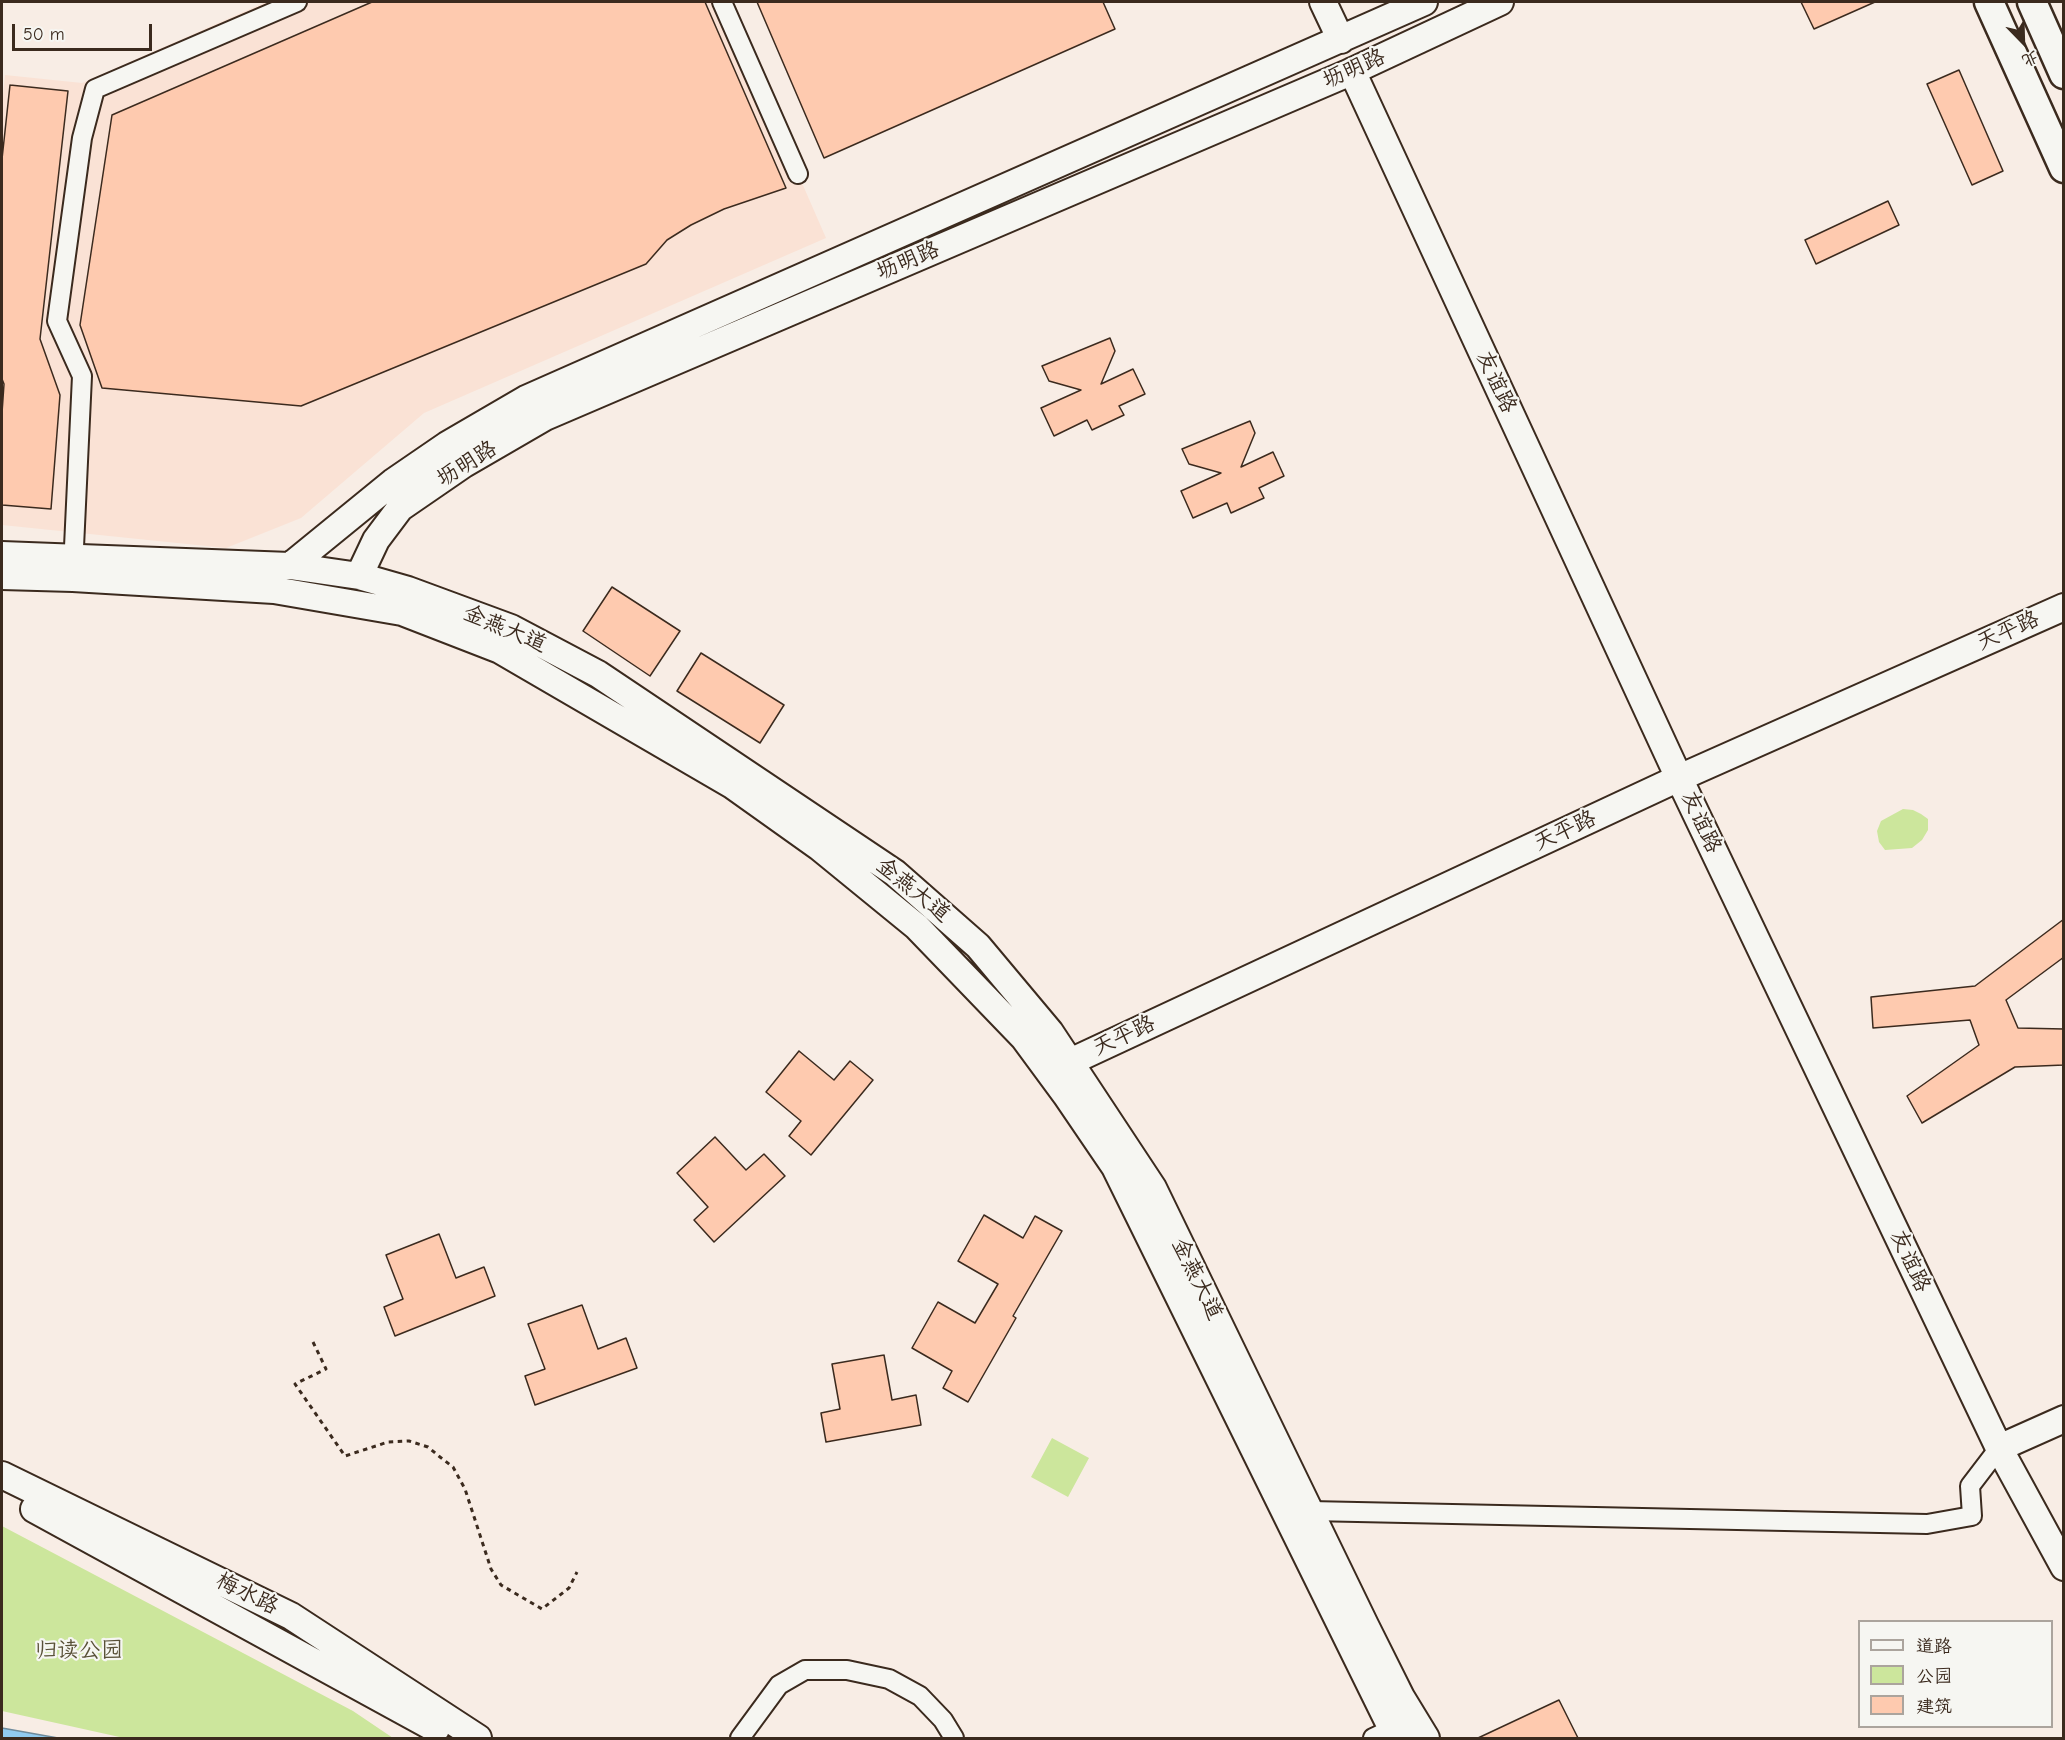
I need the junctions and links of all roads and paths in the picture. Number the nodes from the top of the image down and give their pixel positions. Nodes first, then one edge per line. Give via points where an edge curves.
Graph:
1 (297, 2) edge
2 (722, 2) edge
3 (1323, 2) edge
4 (1340, 2) edge
5 (1424, 2) edge
6 (1500, 2) edge
7 (1989, 2) edge
8 (2032, 2) edge
9 (1348, 36) junction
10 (1352, 71) junction
11 (2064, 74) edge
12 (2064, 168) edge
13 (798, 174) dead end
14 (74, 547) dead end
15 (2, 555) edge
16 (290, 566) junction
17 (2, 576) edge
18 (359, 576) junction
19 (2064, 607) edge
20 (1679, 778) junction
21 (1070, 1062) junction
22 (313, 1342) dead end
23 (2064, 1419) edge
24 (1999, 1448) junction
25 (2, 1475) edge
26 (2, 1492) edge
27 (1310, 1511) junction
28 (2064, 1567) edge
29 (577, 1572) dead end
30 (1388, 1735) edge
31 (453, 1738) edge
32 (478, 1738) edge
33 (740, 1738) edge
34 (954, 1738) edge
35 (1426, 1738) edge

1 - 14 street via 95,89 82,138 57,321 82,376
2 - 13 street
3 - 9 main road
4 - 9 main road
5 - 9 main road, 坜明路
6 - 10 main road, 坜明路
7 - 12 main road
8 - 11 main road
9 - 16 main road, 坜明路 via 526,399 393,482
10 - 18 main road, 坜明路 via 545,417 464,464 400,508 376,540
10 - 20 main road, 友谊路
15 - 16 main road, 金燕大道
16 - 18 main road, 金燕大道
17 - 30 main road, 金燕大道 via 274,590 402,612 500,650 732,784 819,847 917,927 1024,1038 1115,1167
18 - 21 main road, 金燕大道 via 511,628 598,674 820,821 895,873 978,946
19 - 20 main road, 天平路
20 - 21 main road, 天平路
20 - 24 main road, 友谊路
21 - 27 main road, 金燕大道 via 1153,1188
22 - 29 path via 326,1369 295,1384 345,1456 388,1442 409,1441 428,1447 453,1467 465,1490 491,1569 501,1585 542,1609 569,1588
23 - 24 main road
24 - 27 street via 1970,1486 1972,1516 1927,1524
24 - 28 main road, 友谊路
25 - 32 main road, 梅水路 via 291,1616
26 - 31 main road, 梅水路
27 - 35 main road, 金燕大道 via 1401,1697
33 - 34 street via 779,1685 805,1670 847,1670 889,1679 920,1695

